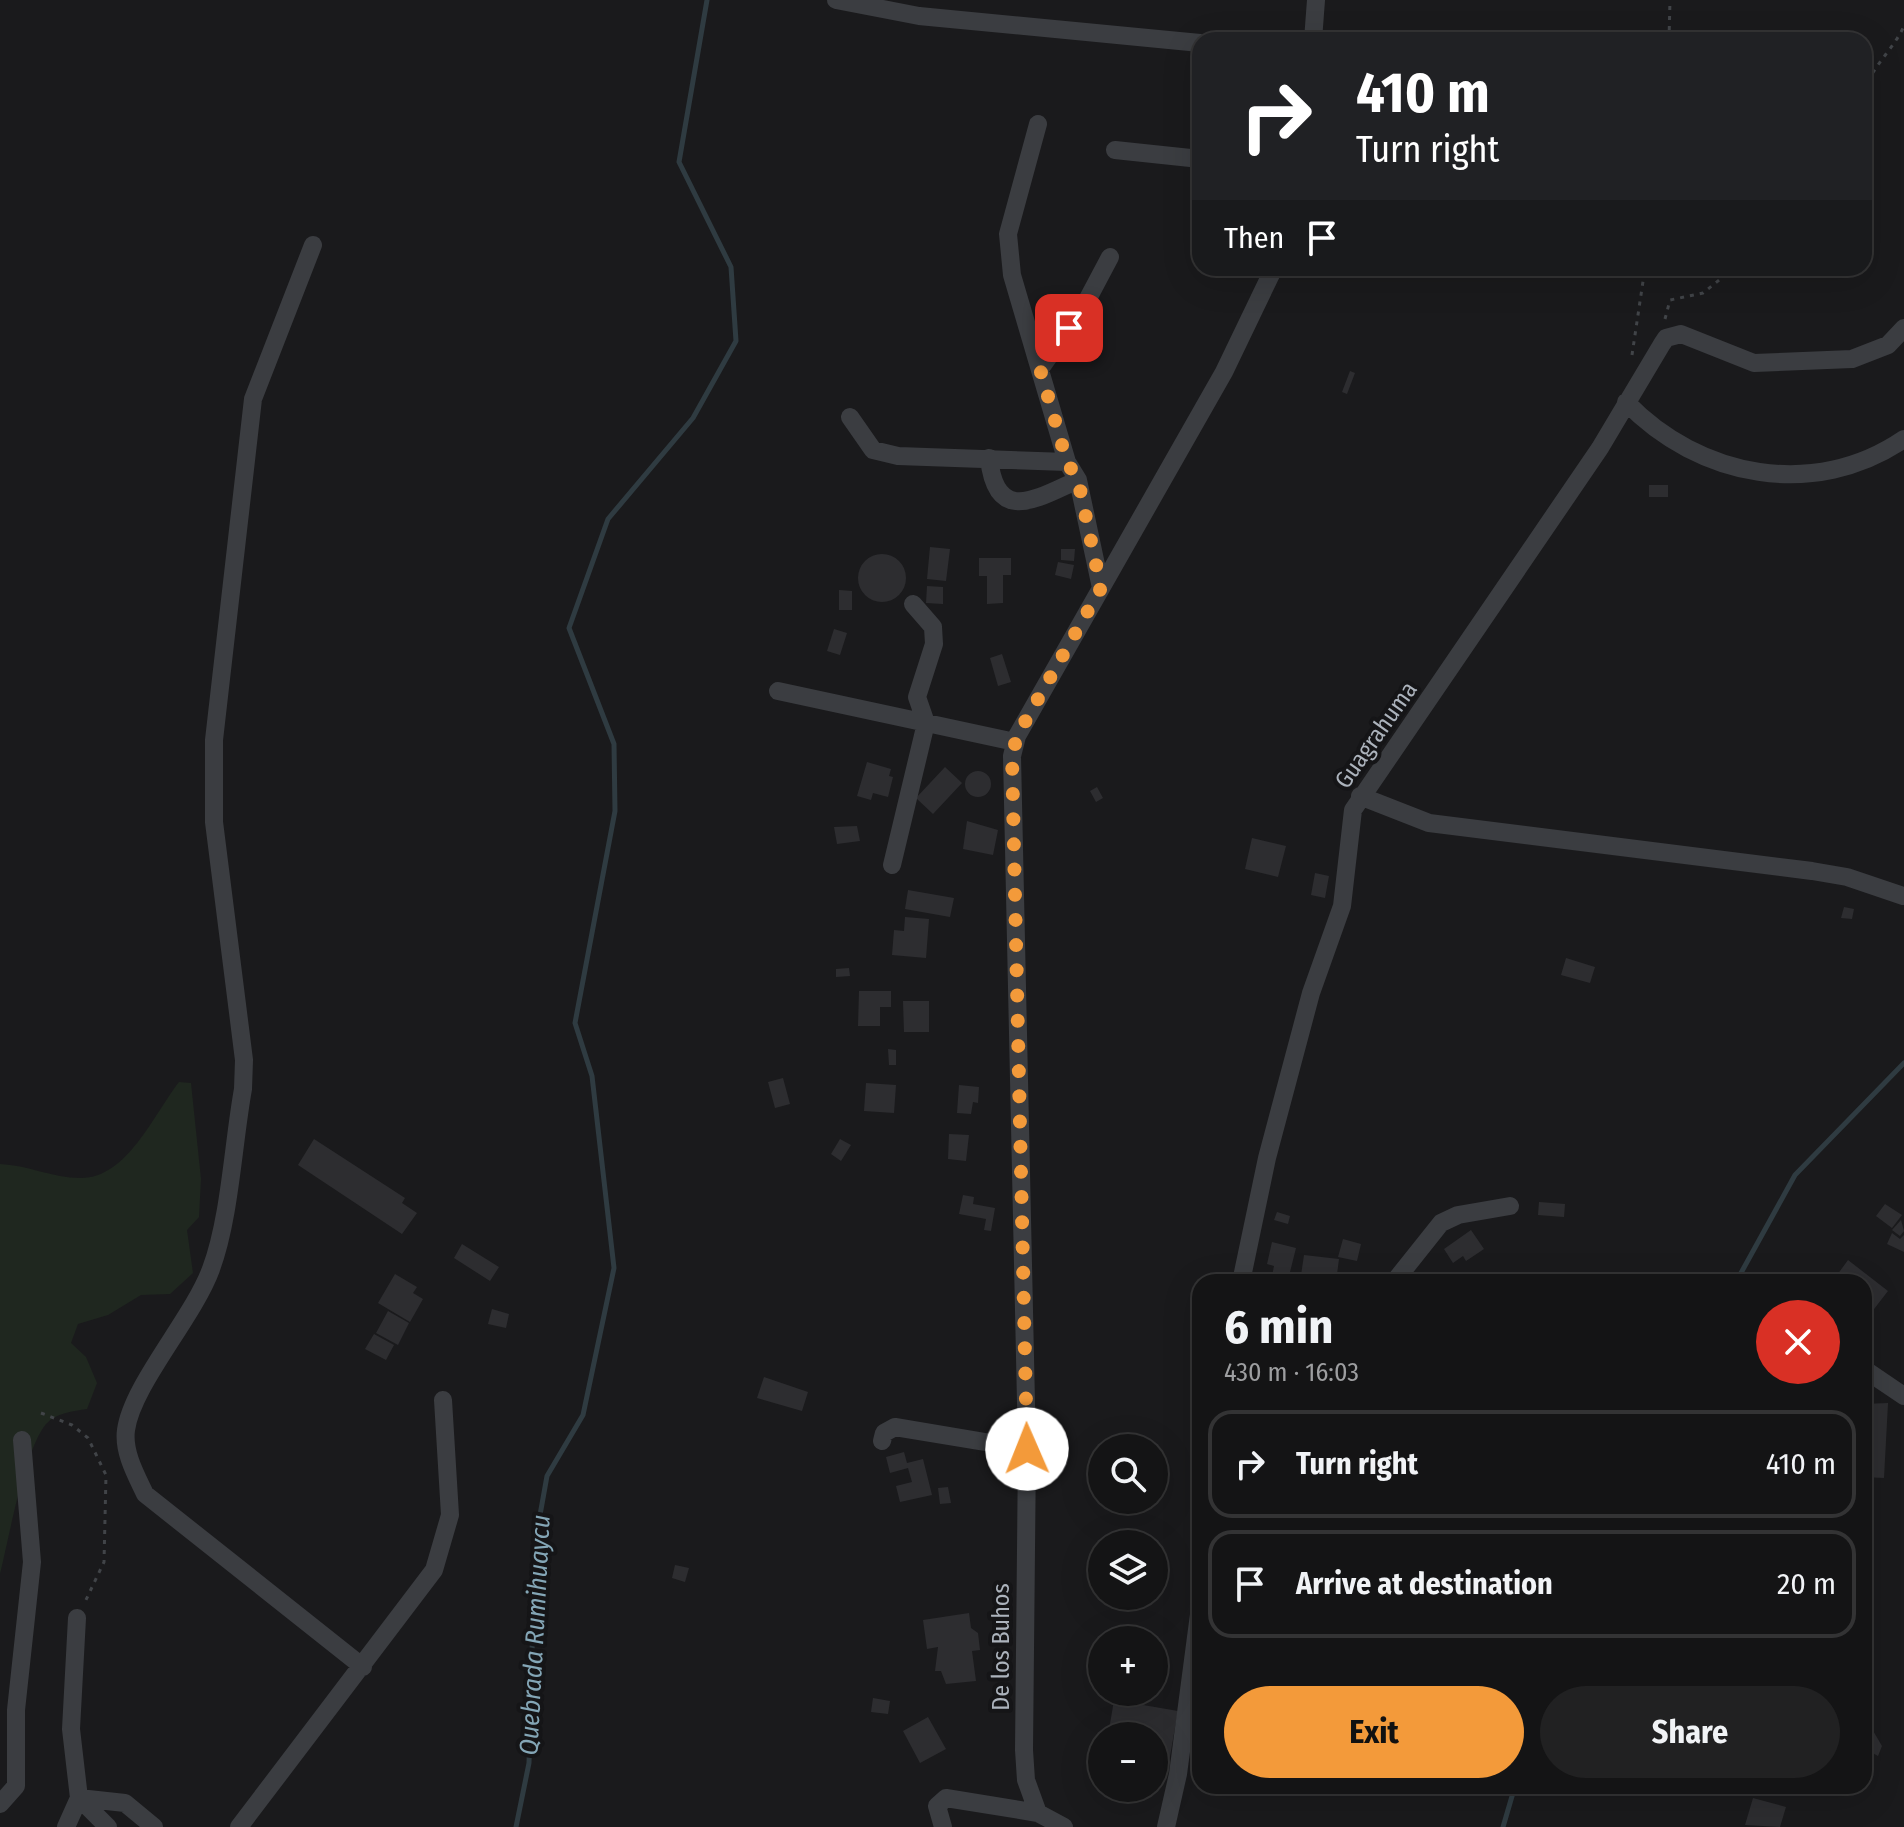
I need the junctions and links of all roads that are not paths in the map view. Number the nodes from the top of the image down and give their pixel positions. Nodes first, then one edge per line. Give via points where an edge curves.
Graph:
1 (836, 0) edge
2 (1316, 0) edge
3 (1314, 32) edge
4 (1192, 42) edge
5 (1038, 124) dead end
6 (1115, 150) dead end
7 (1192, 158) edge
8 (313, 245) dead end
9 (1110, 257) dead end
10 (1270, 276) edge
11 (1904, 328) edge
12 (1040, 369) junction
13 (1626, 402) junction
14 (850, 417) dead end
15 (1904, 439) edge
16 (989, 458) junction
17 (1067, 462) junction
18 (1078, 480) junction
19 (1101, 588) junction
20 (913, 604) dead end
21 (778, 691) dead end
22 (926, 723) junction
23 (1015, 742) junction
24 (1360, 796) junction
25 (892, 865) dead end
26 (1903, 896) edge
27 (1510, 1206) dead end
28 (1243, 1274) edge
29 (1400, 1274) edge
30 (1872, 1374) edge
31 (1904, 1396) edge
32 (443, 1400) dead end
33 (22, 1440) dead end
34 (882, 1441) dead end
35 (1027, 1449) junction
36 (77, 1618) road end
37 (363, 1667) junction
38 (1192, 1668) edge
39 (79, 1798) junction
40 (0, 1804) edge
41 (1038, 1813) junction
42 (66, 1827) edge
43 (108, 1827) edge
44 (154, 1827) edge
45 (239, 1827) edge
46 (943, 1827) edge
47 (1064, 1827) edge
48 (1166, 1827) edge

1 - 4 street via 919,16
2 - 3 street
5 - 12 street via 1008,234 1012,275
6 - 7 street
8 - 37 street via 253,399 214,740 214,822 244,1060 243,1089 212,1267 134,1405 126,1432 145,1494
9 - 12 street via 1083,308
10 - 19 street via 1224,372
11 - 13 street, Guagrahuma via 1888,345 1852,359 1772,364 1742,360 1673,334
12 - 17 street
13 - 15 street via 1669,438 1762,475 1827,473
13 - 24 street, Guagrahuma via 1407,735
14 - 16 street via 873,450 898,456
16 - 17 street
16 - 18 street via 991,480 999,493 1016,503
17 - 18 street
18 - 19 street
19 - 23 street
20 - 22 street via 933,627 934,644 917,697
21 - 22 street
22 - 23 street
22 - 25 street
23 - 35 street, De los Buhos via 1010,776
24 - 26 street via 1429,823 1812,871
24 - 28 street, Guagrahuma via 1349,827 1342,906 1311,993
27 - 29 street via 1441,1223
30 - 31 street
32 - 37 street via 450,1515 434,1570
33 - 40 street via 32,1562 16,1710 16,1786
34 - 35 street via 895,1427
35 - 41 street, De los Buhos via 1024,1750 1026,1780
36 - 39 street via 71,1729
37 - 45 street
38 - 48 street
39 - 42 street
39 - 43 street
39 - 44 street via 125,1803
41 - 46 street via 946,1798 937,1806
41 - 47 street

